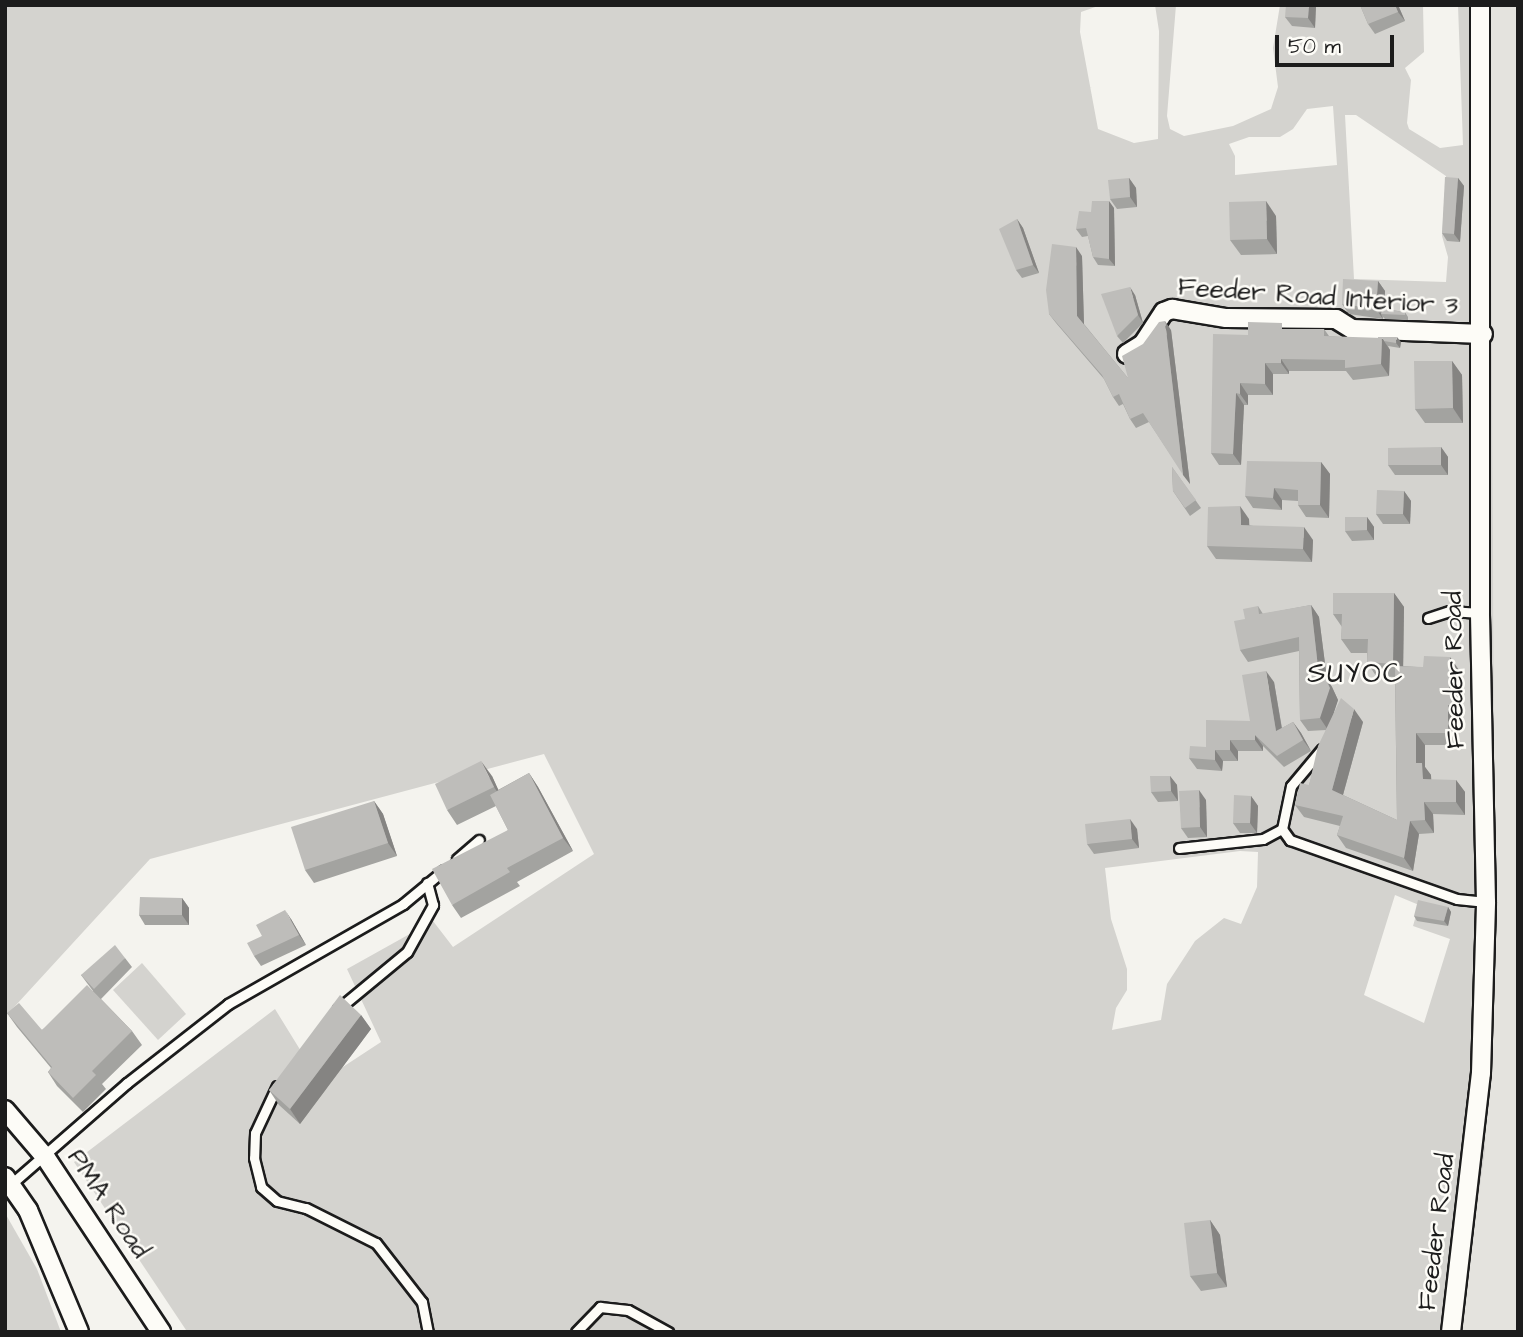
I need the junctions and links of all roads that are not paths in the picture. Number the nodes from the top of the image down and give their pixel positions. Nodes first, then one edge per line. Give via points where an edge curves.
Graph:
1 (1480, 5) edge
2 (1483, 334) junction
3 (1127, 354) edge
4 (1480, 613) junction
5 (1428, 618) dead end
6 (1330, 738) edge
7 (1282, 829) junction
8 (479, 840) dead end
9 (1179, 848) dead end
10 (428, 883) junction
11 (1486, 902) junction
12 (326, 1022) edge
13 (282, 1076) edge
14 (5, 1110) edge
15 (46, 1158) junction
16 (8, 1183) edge
17 (79, 1332) edge
18 (161, 1332) edge
19 (428, 1332) edge
20 (576, 1332) edge
21 (668, 1332) edge
22 (1451, 1332) edge

1 - 2 street, Feeder Road
2 - 3 street, Feeder Road Interior 3 via 1352,329 1336,319 1226,317 1172,309 1164,312 1143,344
2 - 4 street, Feeder Road
4 - 5 lane via 1450,611
4 - 11 street, Feeder Road
6 - 7 lane via 1291,786
7 - 9 lane via 1263,839
7 - 11 lane via 1299,846 1457,899
8 - 10 lane
10 - 12 lane via 433,905 407,952
10 - 15 lane via 403,904 228,1004 127,1083
11 - 22 street, Feeder Road via 1481,1073
13 - 19 lane via 255,1133 254,1157 261,1187 277,1200 306,1208 376,1243 422,1302
14 - 15 street, PMA Road
15 - 16 lane
15 - 18 street, PMA Road
16 - 17 street via 60,1278
20 - 21 lane via 600,1307 628,1310

